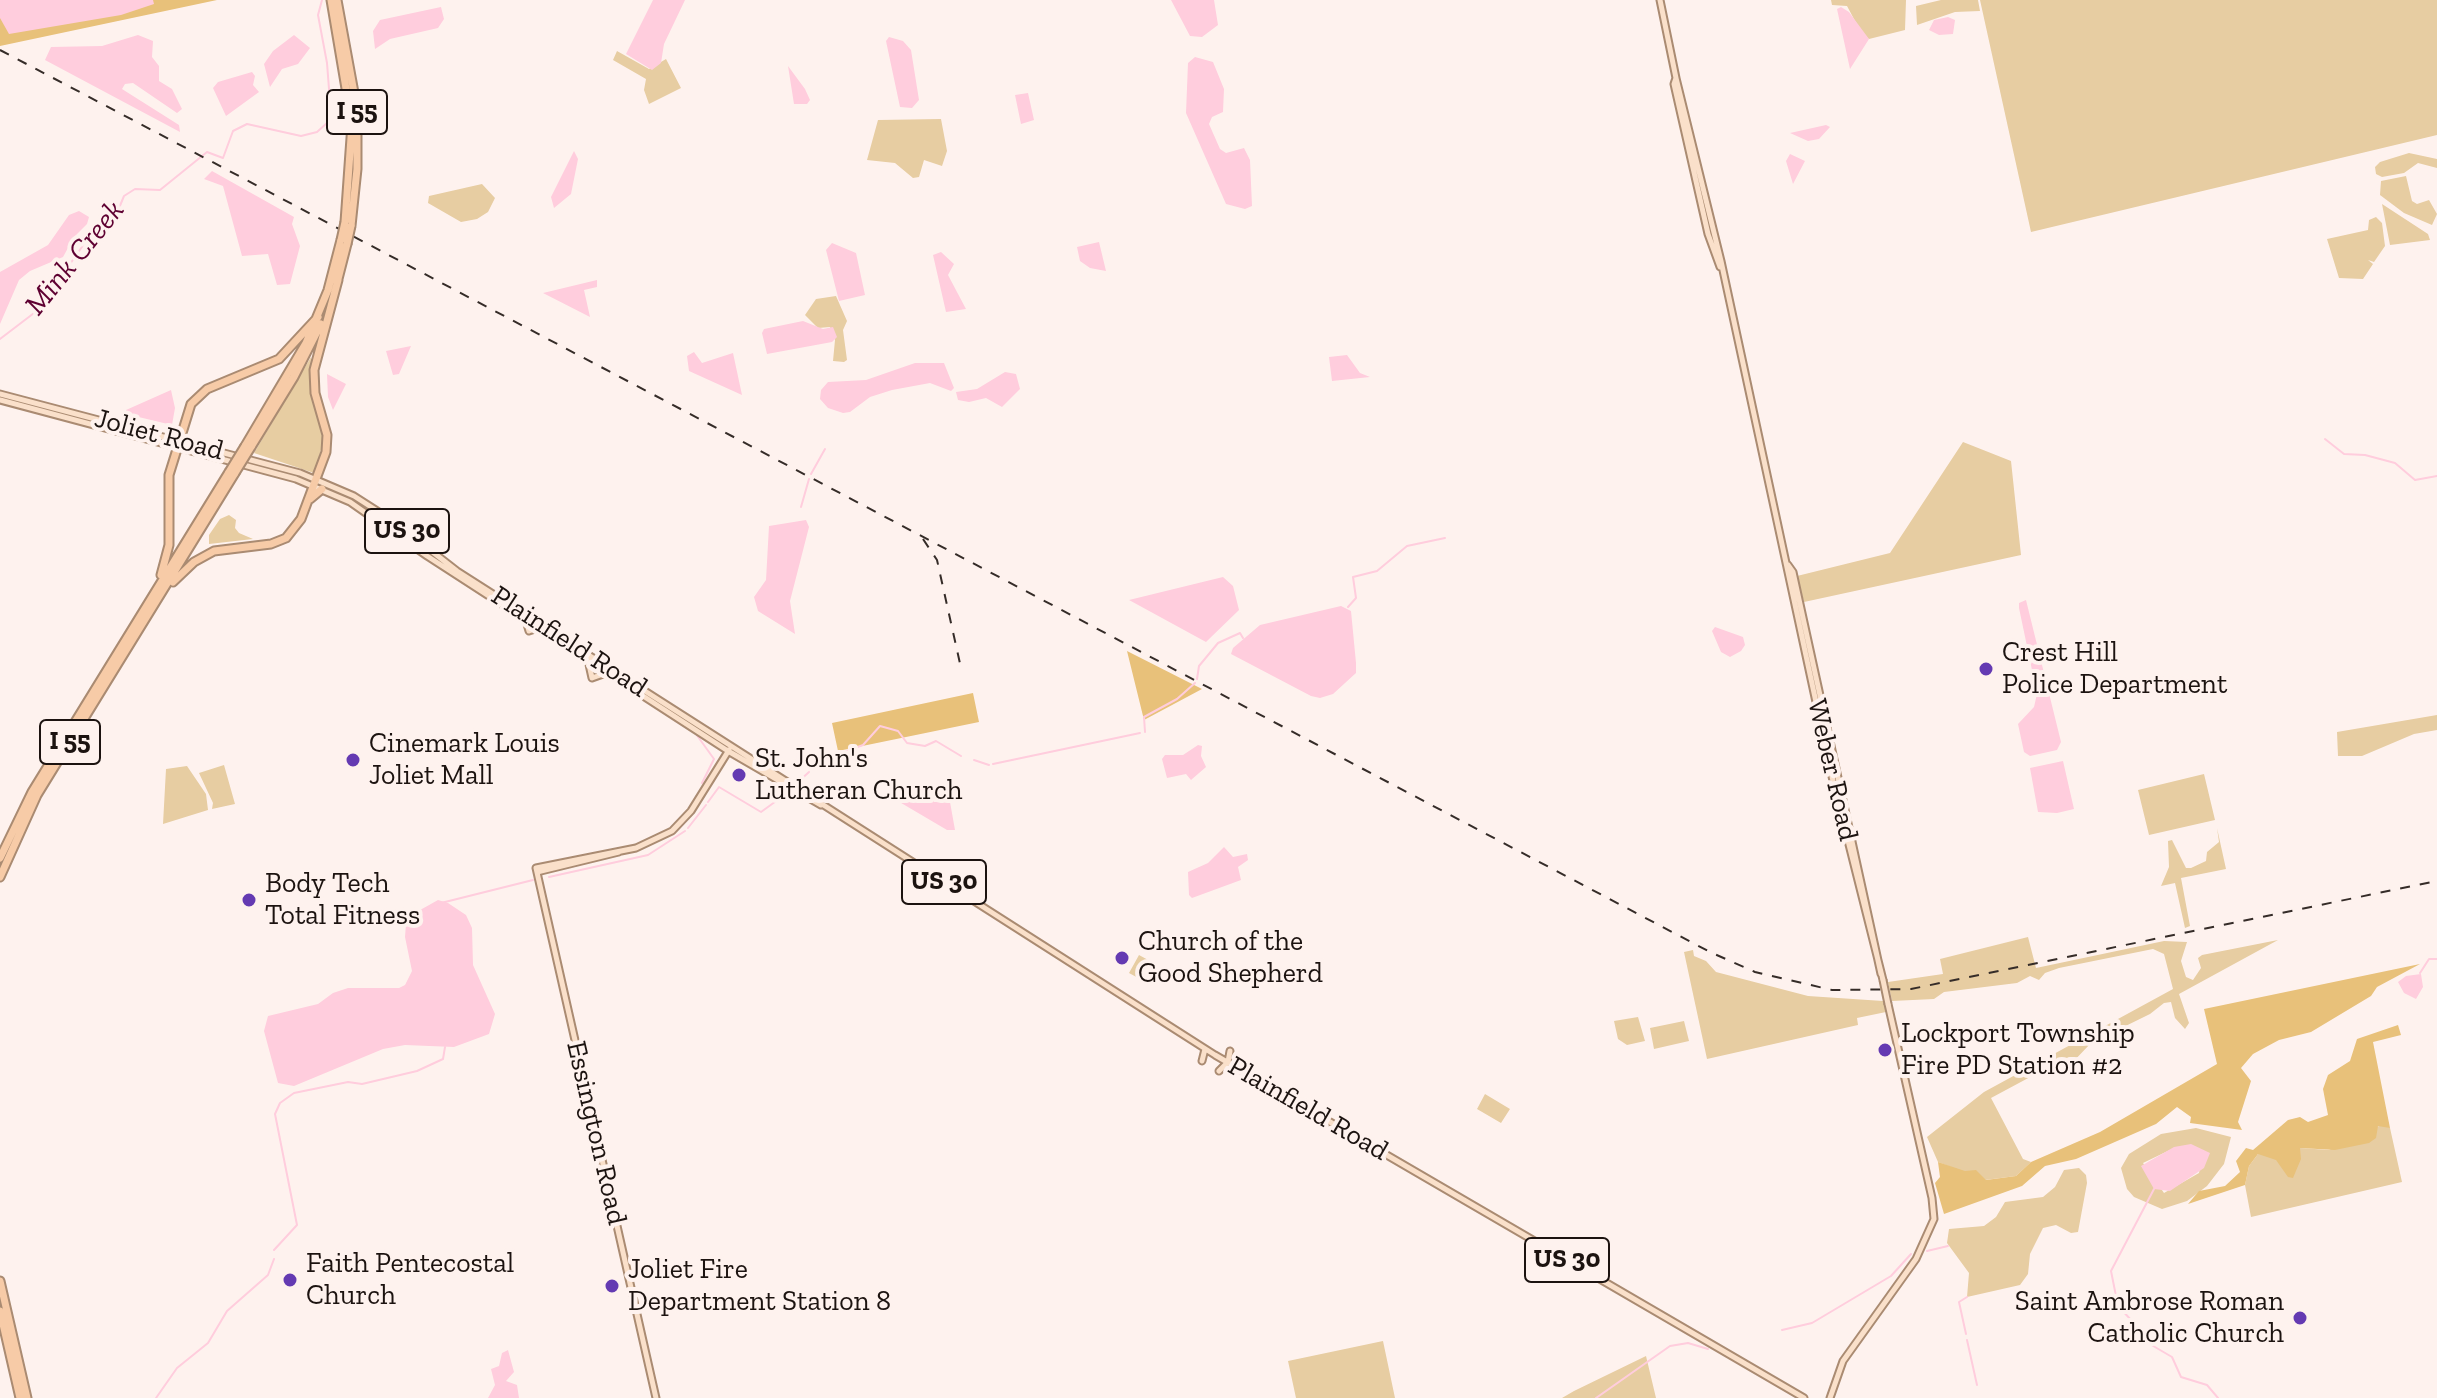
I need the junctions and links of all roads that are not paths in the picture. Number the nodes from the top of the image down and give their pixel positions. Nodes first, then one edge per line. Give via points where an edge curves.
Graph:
1 (331, 0) edge
2 (337, 0) edge
3 (1660, 0) edge
4 (348, 224) junction
5 (344, 242) junction
6 (338, 280) junction
7 (318, 317) junction
8 (0, 394) edge
9 (0, 400) edge
10 (178, 443) junction
11 (248, 446) junction
12 (232, 472) junction
13 (317, 484) junction
14 (460, 578) junction
15 (462, 588) dead end
16 (153, 595) junction
17 (150, 613) junction
18 (588, 659) junction
19 (610, 673) junction
20 (719, 745) junction
21 (730, 748) junction
22 (737, 756) junction
23 (723, 760) junction
24 (822, 805) junction
25 (0, 858) edge
26 (0, 877) edge
27 (1205, 1048) junction
28 (1230, 1051) dead end
29 (1202, 1061) dead end
30 (1228, 1062) junction
31 (1219, 1071) dead end
32 (0, 1281) edge
33 (0, 1311) edge
34 (20, 1398) edge
35 (27, 1398) edge
36 (656, 1398) edge
37 (1804, 1398) edge
38 (1830, 1398) edge

1 - 4 highway, I 55 via 352,124
2 - 4 highway, I 55 via 354,80 359,137
3 - 38 main road, Weber Road, bridge via 1708,234 1720,267 1934,1208 1930,1233 1916,1259 1854,1342
4 - 5 highway, I 55, bridge
5 - 6 highway, I 55
5 - 7 highway, I 55
6 - 11 highway, I 55 via 310,349
6 - 13 highway via 315,360 314,382 327,443
7 - 10 highway via 279,359 200,394 186,413
7 - 11 highway, I 55
8 - 10 main road, Joliet Road / US 30
9 - 10 main road, Joliet Road / US 30
10 - 13 main road, Joliet Road / US 30
10 - 16 highway via 168,485 169,545
11 - 12 highway, I 55, bridge
12 - 16 highway, I 55
12 - 17 highway, I 55
13 - 14 main road, Plainfield Road / US 30 via 369,513
13 - 17 highway via 286,538 201,557 177,577
13 - 21 main road, Plainfield Road / US 30 via 374,508 457,571
14 - 15 main road
14 - 18 main road, Plainfield Road / US 30
16 - 25 highway, I 55 via 32,792
17 - 26 highway, I 55 via 28,811
18 - 19 main road, Plainfield Road / US 30
18 - 19 main road via 592,678
19 - 20 main road, Plainfield Road / US 30
20 - 21 main road, Plainfield Road / US 30
20 - 23 main road
21 - 22 main road, Plainfield Road / US 30
21 - 23 main road
21 - 24 main road, Plainfield Road / US 30
22 - 23 main road
22 - 24 main road, Plainfield Road / US 30
23 - 36 main road, Essington Road via 672,831 636,848 537,870
24 - 27 main road, Plainfield Road / US 30
27 - 29 main road
27 - 30 main road, Plainfield Road / US 30
28 - 30 main road
30 - 31 main road
30 - 37 main road, Plainfield Road / US 30
32 - 35 highway
33 - 34 highway

